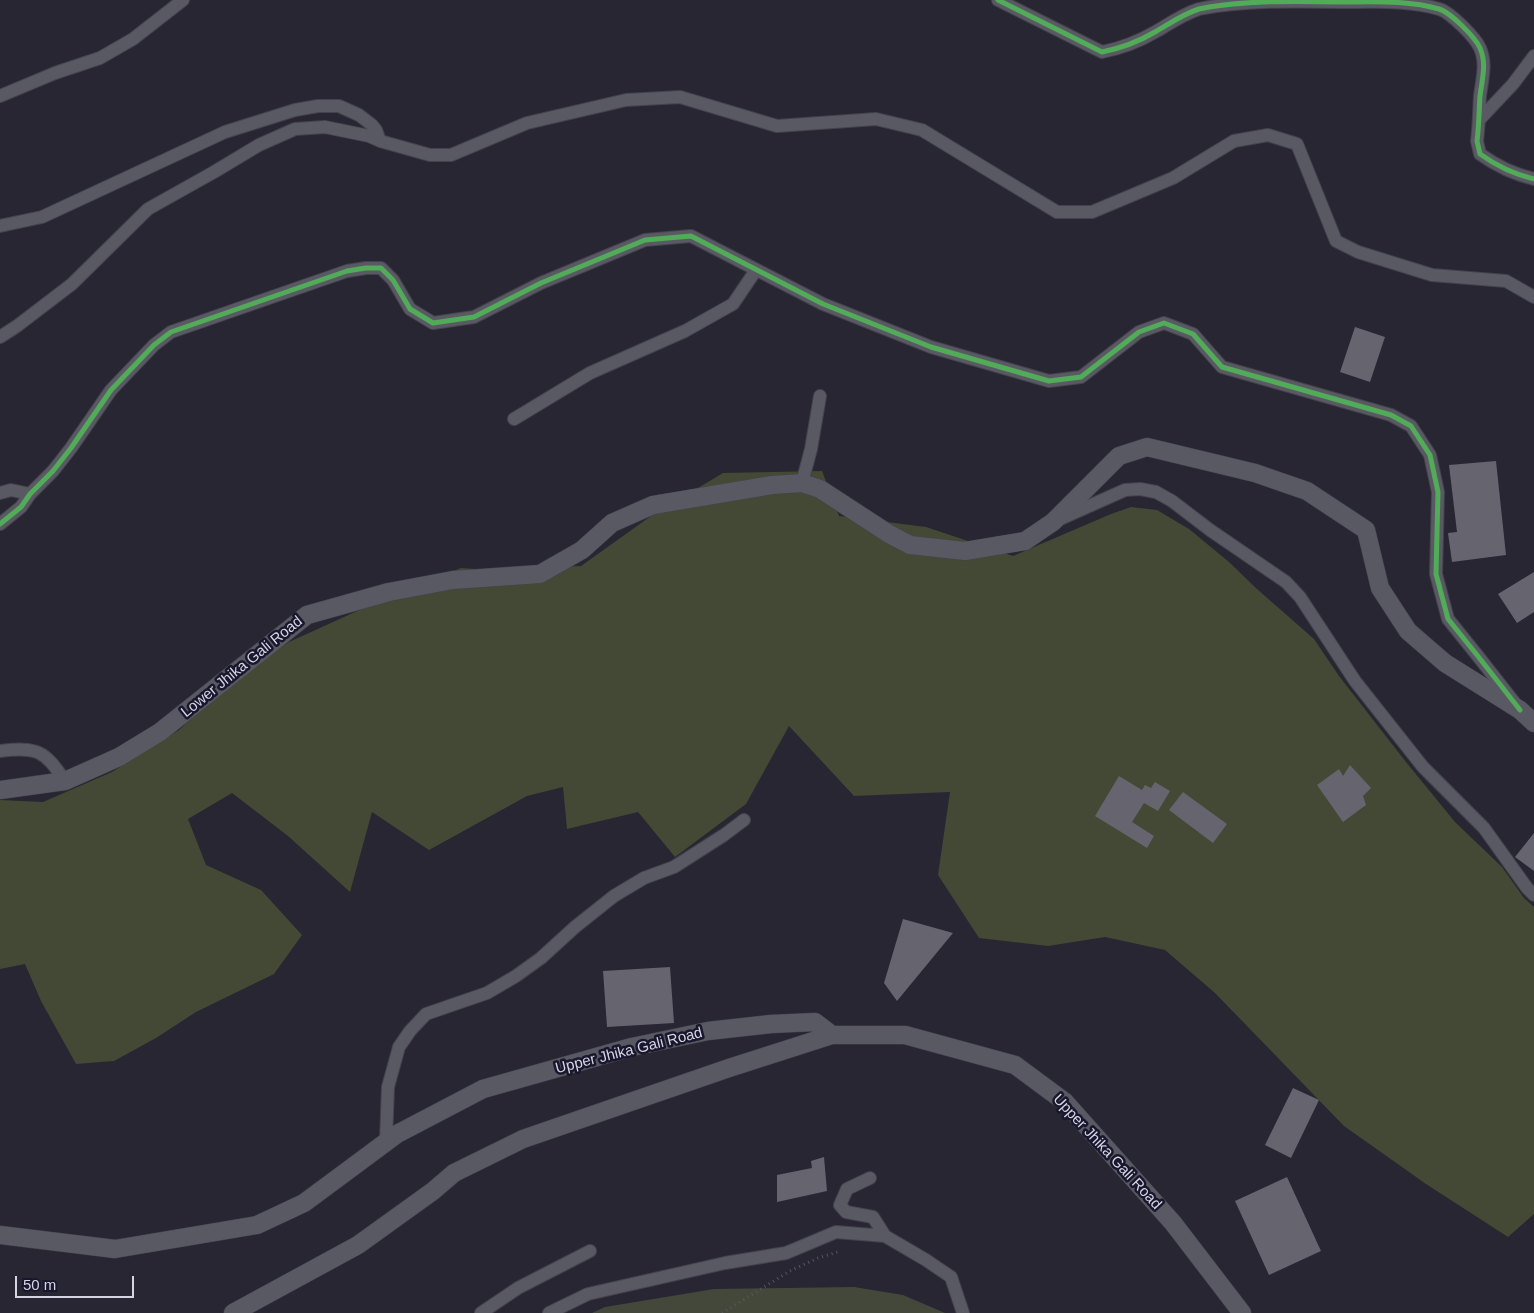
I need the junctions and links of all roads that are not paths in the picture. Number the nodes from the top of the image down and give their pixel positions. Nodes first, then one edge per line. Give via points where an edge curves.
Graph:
1 (183, 0) edge
2 (998, 0) edge
3 (1534, 56) edge
4 (0, 96) edge
5 (1480, 119) junction
6 (380, 141) junction
7 (1534, 179) edge
8 (0, 226) edge
9 (756, 270) junction
10 (1534, 297) edge
11 (0, 337) edge
12 (820, 396) dead end
13 (514, 419) dead end
14 (802, 483) junction
15 (0, 493) edge
16 (30, 494) junction
17 (1053, 522) junction
18 (0, 524) edge
19 (1520, 710) junction
20 (1534, 723) edge
21 (0, 751) edge
22 (65, 781) junction
23 (0, 790) edge
24 (744, 820) dead end
25 (1534, 895) edge
26 (832, 1035) junction
27 (386, 1142) junction
28 (870, 1178) dead end
29 (0, 1235) edge
30 (886, 1236) junction
31 (590, 1251) dead end
32 (233, 1313) edge
33 (481, 1313) edge
34 (549, 1313) edge
35 (963, 1313) edge
36 (1242, 1313) edge

1 - 4 street via 133,39 100,58
2 - 5 street via 1102,52 1134,43 1198,9 1226,2 1402,2 1442,9 1466,29 1480,47 1484,62
3 - 5 street
5 - 7 street via 1477,141 1480,154 1514,174
6 - 8 street via 372,125 339,106 295,110 225,132 42,217
6 - 10 street via 430,155 451,155 527,124 626,100 680,97 777,126 876,119 922,130 1057,212 1092,212 1173,178 1234,141 1268,135 1297,144 1336,241 1358,252 1432,275 1506,281
6 - 11 street via 325,127 294,129 259,145 148,209 72,284
9 - 13 street via 733,304 685,331 590,373
9 - 16 street via 692,236 645,240 541,283 474,316 433,323 410,309 393,280 381,268 347,270 171,332 111,390 64,456
9 - 19 street via 823,304 931,347 1049,381 1081,377 1138,332 1164,323 1193,334 1222,367 1391,415 1410,426 1430,455 1438,492 1436,574 1448,619
12 - 14 street
14 - 17 main road, Lower Jhika Gali Road via 820,489 910,545 965,551 1026,541
14 - 22 main road, Lower Jhika Gali Road via 772,484 653,504 612,522 582,550 540,574 453,580 389,592 307,615 160,732 119,757
15 - 16 street via 11,490
16 - 18 street via 21,507
17 - 19 main road, Lower Jhika Gali Road via 1119,456 1147,447 1255,473 1307,491 1366,530 1380,588 1408,631 1445,663
17 - 25 street via 1125,490 1156,492 1286,582 1300,597 1355,681 1422,767 1484,828
19 - 20 main road, Lower Jhika Gali Road
21 - 22 street via 21,749 42,753
22 - 23 main road, Lower Jhika Gali Road
24 - 27 street via 674,867 644,878 614,896 516,976 487,992 426,1014 399,1047 388,1087
26 - 27 main road, Upper Jhika Gali Road via 815,1022 771,1024 708,1031 632,1047 483,1089
26 - 32 main road via 523,1139 454,1172 433,1192 358,1245
26 - 36 main road, Upper Jhika Gali Road via 905,1034 1015,1065 1065,1102 1173,1223
27 - 29 main road, Upper Jhika Gali Road via 304,1203 257,1225 115,1249
28 - 30 street via 847,1189 840,1205 846,1212 873,1217
30 - 34 street via 836,1232 786,1253 725,1263 588,1294
30 - 35 street via 951,1277
31 - 33 street via 518,1288

